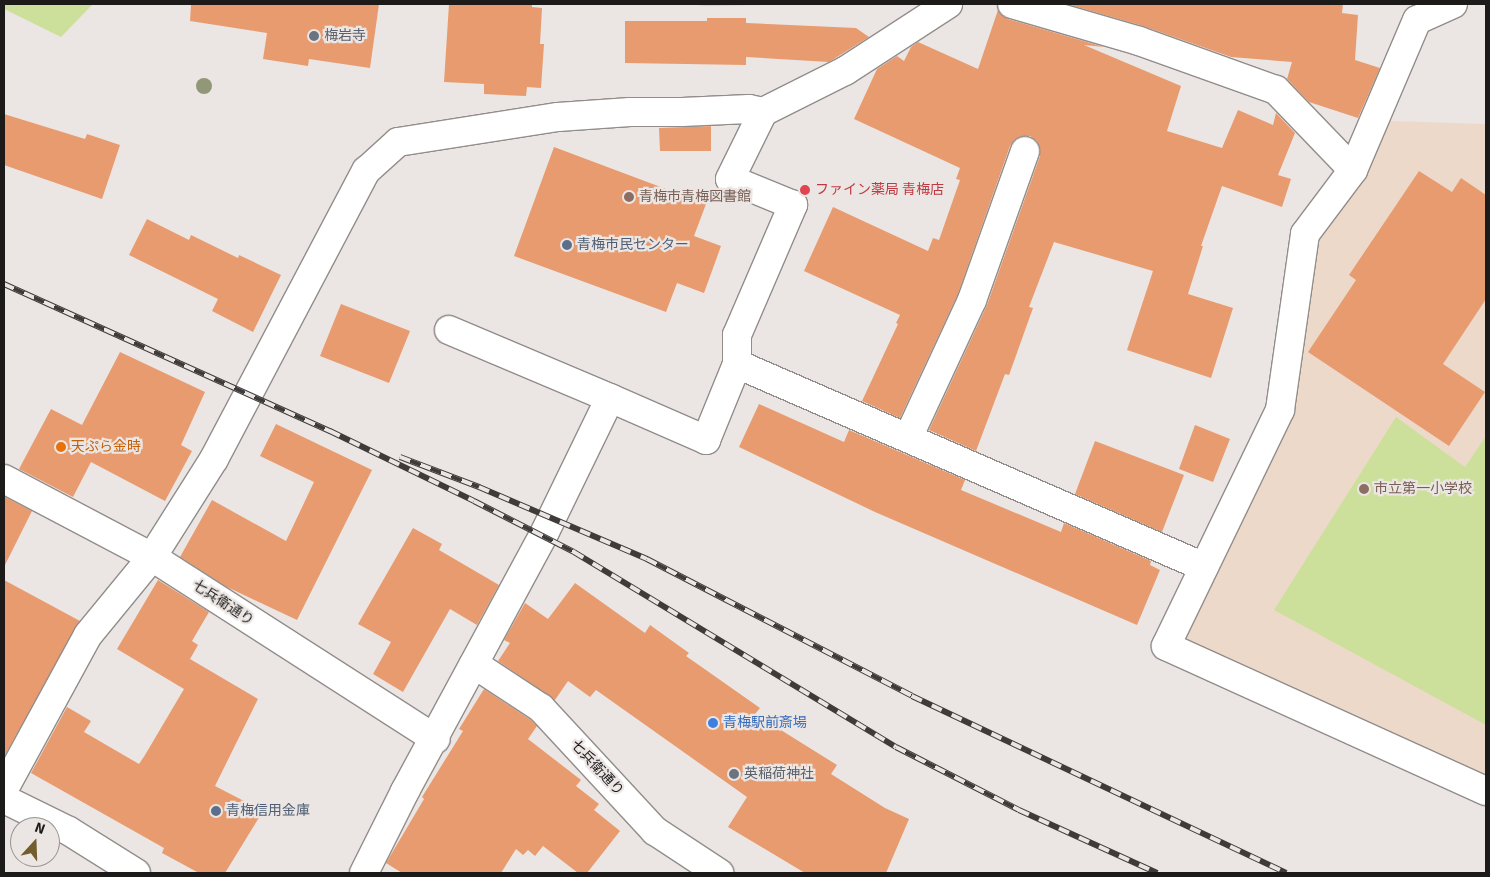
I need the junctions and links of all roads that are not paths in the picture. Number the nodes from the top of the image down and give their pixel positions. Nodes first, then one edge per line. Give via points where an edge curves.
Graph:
1 (948, 4) edge
2 (1012, 4) edge
3 (1453, 4) edge
4 (763, 112) junction
5 (1025, 151) dead end
6 (1353, 170) junction
7 (449, 330) dead end
8 (737, 364) junction
9 (610, 398) junction
10 (908, 438) junction
11 (4, 479) edge
12 (152, 557) junction
13 (1204, 567) junction
14 (474, 664) junction
15 (436, 739) junction
16 (4, 789) edge
17 (1486, 791) edge
18 (4, 799) edge
19 (136, 873) edge
20 (364, 873) edge
21 (719, 873) edge

1 - 4 street via 845,71
2 - 6 street via 1139,41 1276,90
3 - 6 street via 1417,20
4 - 8 street via 730,179 793,205 737,335
4 - 12 street via 748,109 558,117 398,142 366,171 214,459
5 - 10 street via 972,300
6 - 13 street via 1305,234 1280,410
7 - 9 street
8 - 9 street via 706,440
8 - 10 street
9 - 14 street via 543,536
10 - 13 street
11 - 12 street, 七兵衛通り
12 - 15 street, 七兵衛通り
12 - 16 street via 88,635
13 - 17 street via 1166,646
14 - 15 street
14 - 21 street, 七兵衛通り via 541,708 655,831
15 - 20 street via 405,791
18 - 19 street via 69,831

